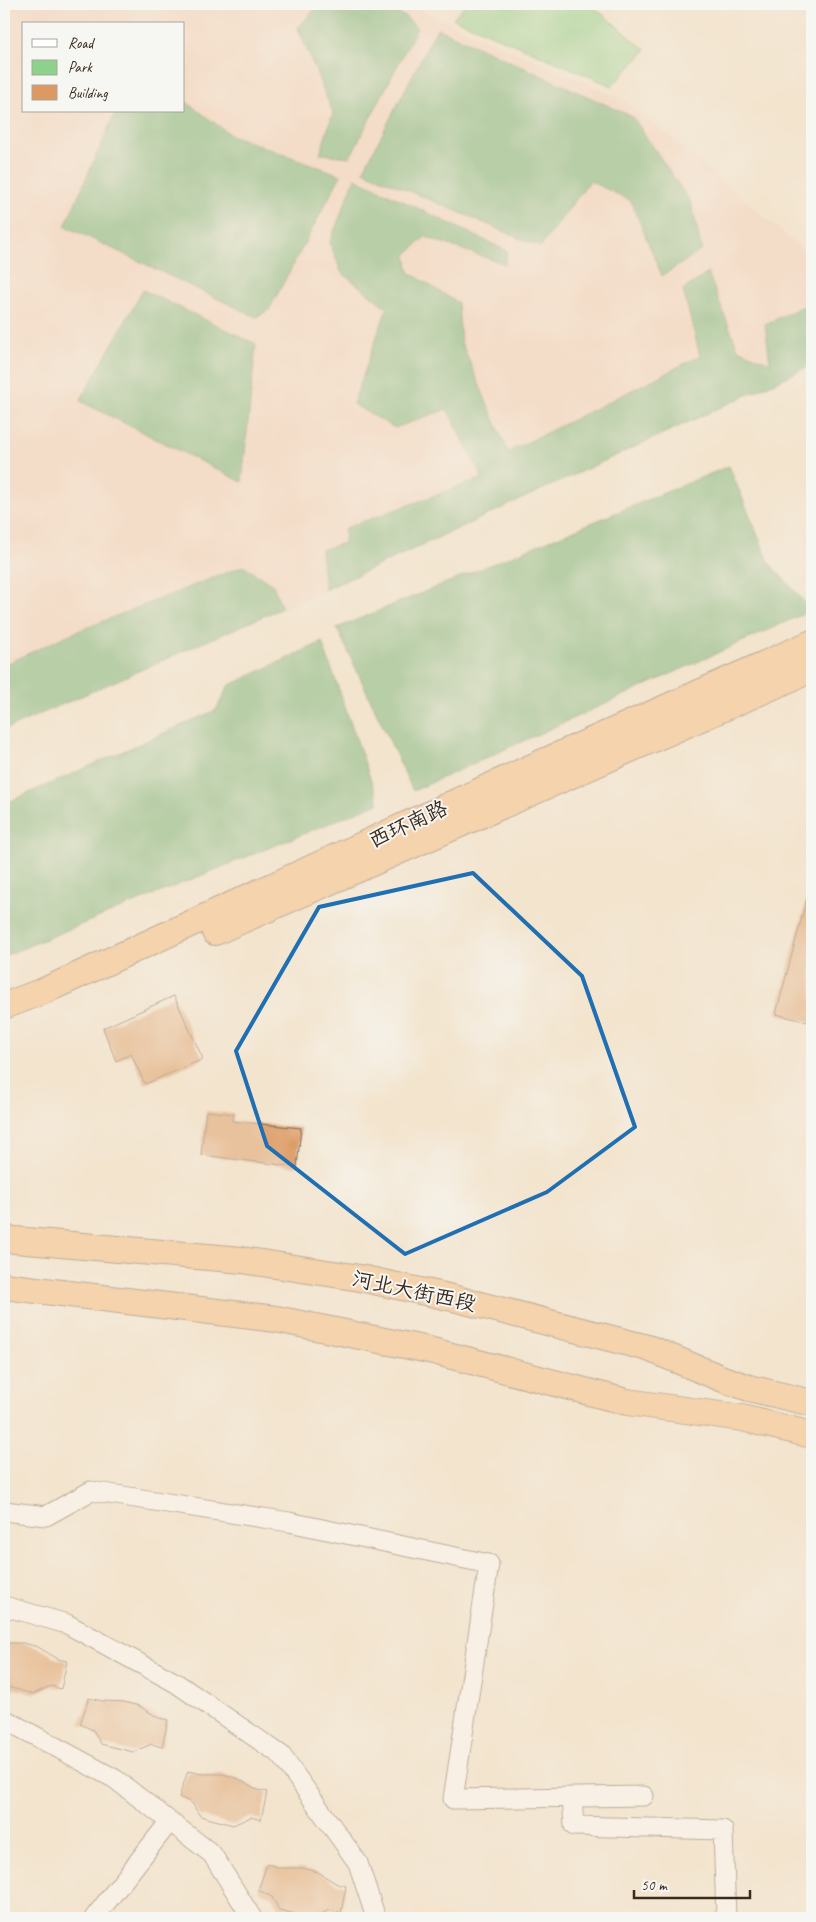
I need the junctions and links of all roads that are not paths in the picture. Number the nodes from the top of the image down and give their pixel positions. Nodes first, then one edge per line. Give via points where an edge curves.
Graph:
1 (812, 643) edge
2 (812, 670) edge
3 (4, 1006) edge
4 (4, 1024) edge
5 (4, 1239) edge
6 (4, 1286) edge
7 (812, 1403) edge
8 (812, 1435) edge
9 (4, 1511) edge
10 (4, 1606) edge
11 (4, 1719) edge
12 (644, 1796) dead end
13 (572, 1797) junction
14 (170, 1821) junction
15 (94, 1918) edge
16 (252, 1918) edge
17 (376, 1918) edge
18 (726, 1918) edge

1 - 3 highway, 西环南路 via 541,763 46,990
2 - 4 highway, 西环南路
5 - 7 highway, 河北大街西段 via 242,1260 360,1278 453,1298 648,1348 740,1385
6 - 8 highway via 276,1319 429,1350 627,1402 742,1418
9 - 13 street via 46,1516 92,1491 289,1522 489,1564 453,1799
10 - 17 street via 75,1628 176,1683 281,1755 358,1864
11 - 14 street via 115,1779
12 - 13 street
13 - 18 street via 574,1826 723,1830
14 - 15 street
14 - 16 street via 212,1854

